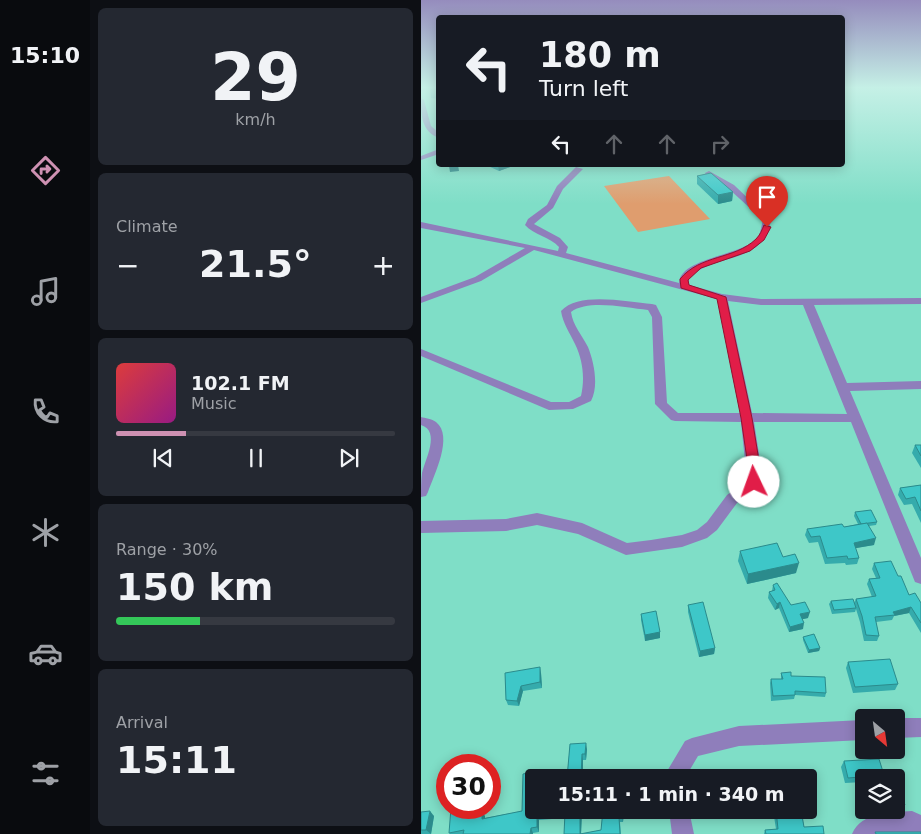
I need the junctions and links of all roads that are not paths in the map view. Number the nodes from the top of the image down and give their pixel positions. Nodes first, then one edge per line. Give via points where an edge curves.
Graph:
1 (427, 127) edge
2 (436, 135) edge
3 (436, 152) edge
4 (421, 158) edge
5 (579, 169) dead end
6 (709, 173) edge
7 (421, 225) edge
8 (533, 247) junction
9 (561, 254) junction
10 (684, 286) junction
11 (722, 297) junction
12 (421, 300) edge
13 (807, 301) junction
14 (921, 301) edge
15 (421, 352) edge
16 (921, 385) edge
17 (841, 387) junction
18 (747, 418) junction
19 (854, 418) junction
20 (421, 421) edge
21 (421, 492) edge
22 (421, 527) edge
23 (921, 578) edge
24 (921, 727) edge
25 (905, 728) edge
26 (855, 730) edge
27 (679, 769) edge
28 (680, 819) edge
29 (921, 828) edge
30 (683, 834) edge
31 (863, 834) edge

1 - 2 street
3 - 4 street
5 - 9 street via 560,188 550,206 529,225 560,242 564,247
6 - 10 street via 719,177 759,211 767,220 767,227 761,238 747,250 698,267 684,279
7 - 8 street
8 - 9 street
8 - 12 street via 478,279
9 - 10 street
10 - 11 street
11 - 13 street via 761,302
11 - 18 street
13 - 14 street
13 - 17 street
15 - 18 street via 549,406 580,404 587,398 589,372 582,347 567,321 566,311 575,304 590,302 652,307 657,317 661,404 667,412 675,417
16 - 17 street
17 - 19 street
18 - 19 street
18 - 22 street via 754,482 732,499 702,534 626,549 582,529 537,519 506,525
19 - 23 street
20 - 21 street via 434,426 438,442
24 - 25 street
26 - 27 street via 739,736 692,748
28 - 30 street
29 - 31 street via 912,822 879,824

